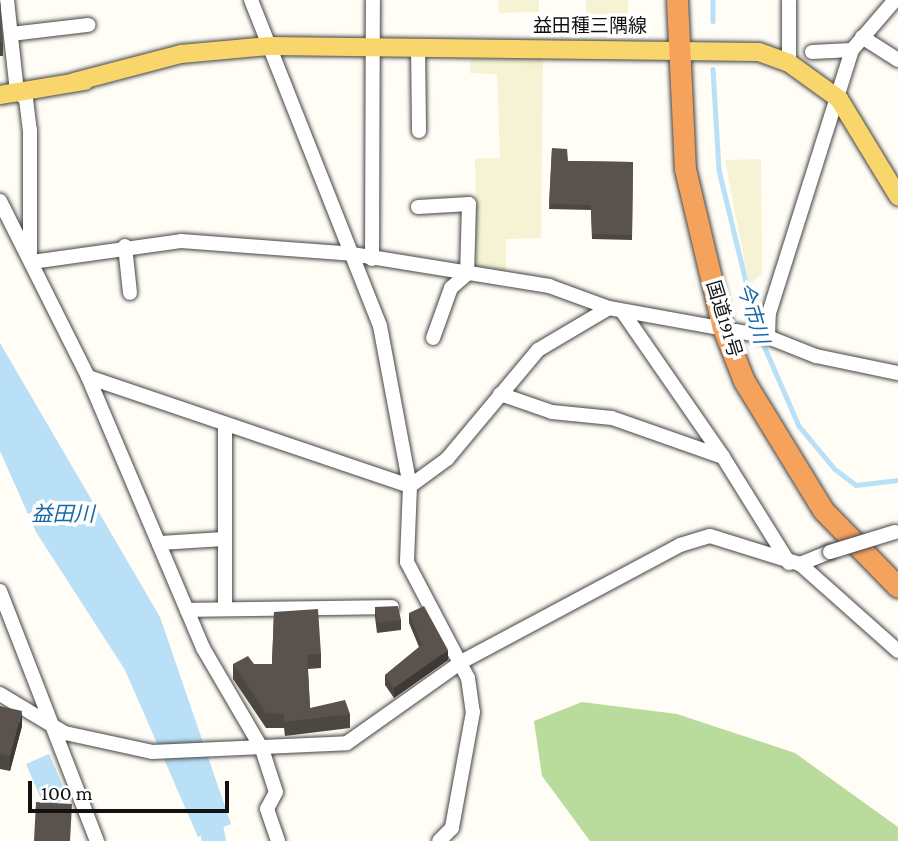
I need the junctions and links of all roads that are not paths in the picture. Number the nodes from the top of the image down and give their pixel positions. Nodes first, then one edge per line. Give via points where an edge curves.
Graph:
1 (7, 0) edge
2 (251, 0) edge
3 (373, 0) edge
4 (677, 0) edge
5 (789, 0) edge
6 (889, 3) edge
7 (88, 25) dead end
8 (10, 34) junction
9 (862, 37) junction
10 (269, 46) junction
11 (370, 46) junction
12 (418, 46) junction
13 (676, 48) junction
14 (852, 50) junction
15 (812, 52) dead end
16 (898, 60) edge
17 (789, 63) junction
18 (9, 94) edge
19 (839, 99) junction
20 (419, 131) dead end
21 (898, 196) edge
22 (0, 201) edge
23 (418, 207) dead end
24 (125, 246) junction
25 (352, 254) junction
26 (372, 259) junction
27 (31, 260) junction
28 (467, 274) junction
29 (130, 293) dead end
30 (615, 309) junction
31 (723, 328) junction
32 (768, 337) junction
33 (433, 338) dead end
34 (898, 373) edge
35 (88, 377) junction
36 (499, 394) junction
37 (225, 427) junction
38 (723, 457) junction
39 (410, 486) junction
40 (897, 531) edge
41 (225, 539) junction
42 (159, 543) junction
43 (794, 564) junction
44 (898, 587) edge
45 (0, 591) edge
46 (397, 607) edge
47 (225, 609) junction
48 (187, 610) junction
49 (898, 651) edge
50 (463, 661) junction
51 (0, 694) edge
52 (51, 721) junction
53 (262, 748) junction
54 (97, 841) edge
55 (278, 841) edge
56 (439, 841) edge

1 - 8 street
2 - 10 street
3 - 11 street
4 - 13 highway, 国道191号
5 - 17 street
6 - 9 street
7 - 8 street
8 - 18 street
9 - 14 street
9 - 16 street
10 - 11 main road, 益田種三隅線
10 - 18 main road, 益田種三隅線 via 214,51
10 - 25 street
11 - 12 main road, 益田種三隅線
11 - 26 street
12 - 13 main road, 益田種三隅線
12 - 20 street
13 - 17 main road, 益田種三隅線 via 759,52
13 - 31 highway, 国道191号 via 685,169
14 - 15 street
14 - 19 street
17 - 19 main road, 益田種三隅線
18 - 27 street via 26,99
19 - 21 main road, 益田種三隅線
19 - 32 street via 769,313
22 - 27 street
23 - 28 street via 468,204
24 - 25 street via 234,242
24 - 27 street
24 - 29 street
25 - 26 street
25 - 39 street via 380,326
26 - 28 street
27 - 35 street
28 - 30 street via 549,286
28 - 33 street via 451,288
30 - 31 street
30 - 36 street via 538,350
30 - 38 street
31 - 32 street
31 - 44 highway, 国道191号 via 744,381 823,510
32 - 34 street via 816,356
35 - 37 street
35 - 42 street
36 - 38 street via 552,412 612,418
36 - 39 street via 447,459
37 - 39 street
37 - 41 street
38 - 43 street
39 - 50 street via 405,538 413,583
40 - 43 street, bridge
41 - 42 street
41 - 47 street
42 - 48 street
43 - 49 street
43 - 50 street via 710,536 680,545
45 - 52 street
46 - 47 street
47 - 48 street
48 - 53 street
50 - 53 street via 347,743
50 - 56 street via 473,712 452,828
51 - 52 street
52 - 53 street via 65,733 108,745 230,753
52 - 54 street
53 - 55 street via 276,792 267,809

